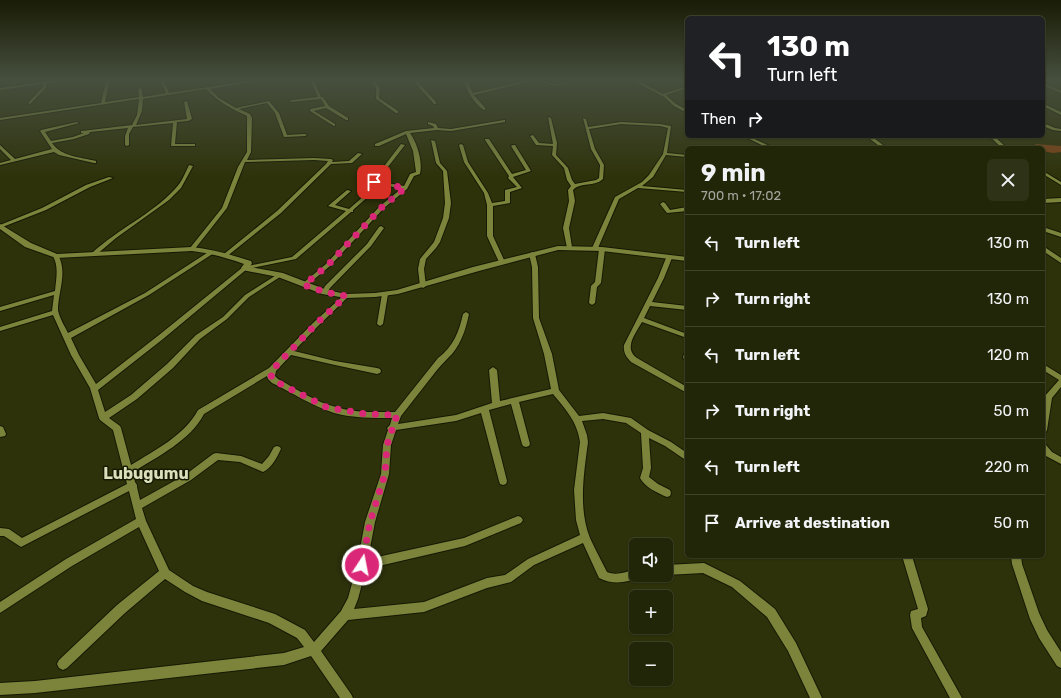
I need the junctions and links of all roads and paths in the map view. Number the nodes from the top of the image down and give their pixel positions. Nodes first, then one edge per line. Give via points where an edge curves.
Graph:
1 (44, 113) edge
2 (139, 113) edge
3 (188, 113) edge
4 (245, 113) edge
5 (277, 113) edge
6 (315, 113) edge
7 (336, 113) edge
8 (549, 118) dead end
9 (0, 119) edge
10 (347, 119) dead end
11 (584, 119) dead end
12 (175, 121) junction
13 (504, 121) dead end
14 (77, 123) dead end
15 (429, 124) dead end
16 (334, 125) dead end
17 (1045, 125) edge
18 (133, 126) junction
19 (587, 128) junction
20 (437, 129) junction
21 (94, 130) junction
22 (1061, 130) edge
23 (82, 132) dead end
24 (407, 132) junction
25 (305, 135) dead end
26 (532, 136) dead end
27 (750, 138) edge
28 (871, 138) edge
29 (994, 138) edge
30 (487, 140) dead end
31 (433, 141) dead end
32 (50, 142) junction
33 (555, 144) junction
34 (127, 145) dead end
35 (193, 145) dead end
36 (377, 145) dead end
37 (403, 145) dead end
38 (461, 145) dead end
39 (0, 146) edge
40 (513, 146) dead end
41 (768, 146) edge
42 (882, 146) edge
43 (1004, 146) edge
44 (55, 150) junction
45 (360, 154) dead end
46 (665, 154) junction
47 (685, 156) edge
48 (243, 160) junction
49 (14, 161) junction
50 (94, 162) dead end
51 (330, 163) junction
52 (0, 164) edge
53 (191, 166) dead end
54 (1045, 173) edge
55 (511, 176) junction
56 (111, 178) dead end
57 (1061, 184) edge
58 (574, 186) junction
59 (639, 187) junction
60 (405, 188) junction
61 (350, 191) dead end
62 (685, 191) edge
63 (367, 196) dead end
64 (1061, 200) edge
65 (1045, 202) edge
66 (663, 204) dead end
67 (490, 205) junction
68 (685, 209) edge
69 (351, 211) junction
70 (1, 227) edge
71 (381, 228) dead end
72 (1045, 230) edge
73 (1061, 235) edge
74 (569, 247) junction
75 (599, 248) junction
76 (192, 249) junction
77 (1045, 249) edge
78 (212, 252) junction
79 (94, 254) junction
80 (532, 254) junction
81 (226, 255) junction
82 (56, 256) junction
83 (669, 258) junction
84 (685, 259) edge
85 (1061, 261) edge
86 (502, 262) junction
87 (245, 268) junction
88 (280, 275) junction
89 (304, 285) junction
90 (423, 286) junction
91 (58, 292) junction
92 (325, 292) junction
93 (385, 294) junction
94 (346, 296) junction
95 (592, 303) dead end
96 (648, 304) junction
97 (685, 308) edge
98 (0, 309) edge
99 (55, 312) junction
100 (466, 314) dead end
101 (641, 319) junction
102 (380, 324) dead end
103 (0, 329) edge
104 (685, 335) edge
105 (67, 337) junction
106 (289, 352) junction
107 (1045, 368) edge
108 (272, 370) junction
109 (493, 370) dead end
110 (377, 371) dead end
111 (1061, 378) edge
112 (1061, 382) edge
113 (95, 389) junction
114 (685, 389) edge
115 (555, 391) junction
116 (514, 400) junction
117 (496, 405) junction
118 (484, 408) junction
119 (397, 415) junction
120 (1045, 417) edge
121 (103, 418) junction
122 (576, 419) junction
123 (391, 428) junction
124 (645, 432) junction
125 (526, 444) dead end
126 (277, 449) dead end
127 (1046, 453) edge
128 (685, 457) edge
129 (1061, 461) edge
130 (129, 470) junction
131 (503, 481) dead end
132 (133, 485) junction
133 (667, 493) dead end
134 (138, 506) junction
135 (518, 520) dead end
136 (141, 521) junction
137 (0, 532) edge
138 (585, 537) junction
139 (1016, 558) edge
140 (908, 559) dead end
141 (362, 565) junction
142 (673, 570) edge
143 (164, 573) junction
144 (629, 576) edge
145 (0, 608) edge
146 (345, 615) junction
147 (314, 650) junction
148 (1061, 662) edge
149 (63, 664) dead end
150 (0, 689) edge
151 (347, 698) edge
152 (816, 698) edge
153 (956, 698) edge

1 - 9 street
2 - 18 street
3 - 12 street via 190,119
4 - 48 street via 250,118 249,152
5 - 25 street via 285,136
6 - 16 street
7 - 10 street
8 - 33 street
11 - 19 street
12 - 18 street
12 - 35 street via 173,145
13 - 20 street via 451,130
14 - 32 street via 42,130
15 - 20 street via 435,125
17 - 22 street
18 - 21 street
18 - 34 street via 126,138
19 - 46 street via 621,123 668,126 670,127
19 - 58 street via 593,149 602,165 601,179
20 - 24 street
21 - 23 street
21 - 32 street via 74,138
24 - 36 street
24 - 60 street via 415,145 418,171 410,176
26 - 33 street via 538,144
27 - 41 street
28 - 42 street
29 - 43 street
30 - 55 street
31 - 90 street via 438,163 445,171 448,203 446,218 437,242 423,260
32 - 44 street
33 - 58 street via 554,155 564,166 570,183
37 - 60 street via 374,182
38 - 67 street via 466,162 483,187
39 - 49 street
40 - 55 street via 529,171
44 - 49 street
44 - 50 street via 61,154
45 - 51 street via 350,162
46 - 47 street
46 - 59 street via 651,176
48 - 51 street via 314,159 331,160
48 - 76 street via 224,208
49 - 52 street
51 - 81 street via 297,196
53 - 79 street via 176,190 146,216 110,239
54 - 57 street
55 - 67 street via 520,188 507,191 508,202
56 - 70 street via 88,186 44,209
58 - 74 street via 570,190 572,201 566,228
59 - 62 street
59 - 75 street via 616,198
60 - 89 street via 382,207 328,265
61 - 69 street via 331,206
63 - 69 street
64 - 65 street
66 - 68 street via 669,212
67 - 86 street via 490,236
69 - 87 street via 294,258
70 - 82 street via 28,245
71 - 92 street via 369,245
72 - 73 street
74 - 75 street
74 - 80 street
75 - 83 street
75 - 95 street via 598,283 594,286
76 - 78 street
76 - 79 street
77 - 85 street
78 - 81 street
78 - 105 street via 147,294
79 - 82 street
80 - 86 street
80 - 115 street via 535,267 536,318 548,354
81 - 87 street via 248,263
82 - 91 street via 59,262
83 - 84 street
83 - 96 street
86 - 90 street
87 - 88 street
87 - 113 street
88 - 89 street
88 - 121 street via 247,296 134,398
89 - 92 street
90 - 93 street
91 - 98 street
91 - 99 street
92 - 94 street
93 - 94 street
93 - 102 street
94 - 106 street
96 - 97 street
96 - 101 street
99 - 103 street
99 - 105 street
100 - 119 street via 464,325 453,348
101 - 104 street
101 - 114 street via 627,345 626,351 630,358
105 - 113 street
106 - 108 street
106 - 110 street
107 - 111 street
108 - 119 street via 271,377 275,381 326,407 365,414
108 - 130 street via 201,412 199,418 170,445
109 - 117 street
112 - 120 street via 1048,397
113 - 121 street
115 - 116 street
115 - 122 street
116 - 117 street
116 - 125 street
117 - 118 street
118 - 123 street via 456,418
118 - 131 street
119 - 123 street
121 - 130 street via 117,428
122 - 124 street via 602,416 618,418 628,420
122 - 138 street via 584,442 578,490
123 - 141 street via 385,474 370,522
124 - 128 street
124 - 133 street via 647,468 644,478
126 - 134 street via 263,468 241,459 216,456 203,468 175,486
127 - 129 street
130 - 132 street
132 - 134 street
132 - 137 street via 25,541 21,542 6,532
134 - 136 street
135 - 141 street via 465,542
136 - 143 street
136 - 145 street via 39,581
138 - 144 street via 604,575 609,579
138 - 146 street via 531,562 506,579 487,583 424,607
139 - 148 street via 1034,615
140 - 153 street via 923,609 915,615 917,628
141 - 146 street via 353,599
142 - 152 street via 704,568 736,584 771,612 792,647
143 - 147 street via 206,598 271,618 301,634
143 - 149 street via 121,609
146 - 147 street
147 - 150 street via 284,660
147 - 151 street

